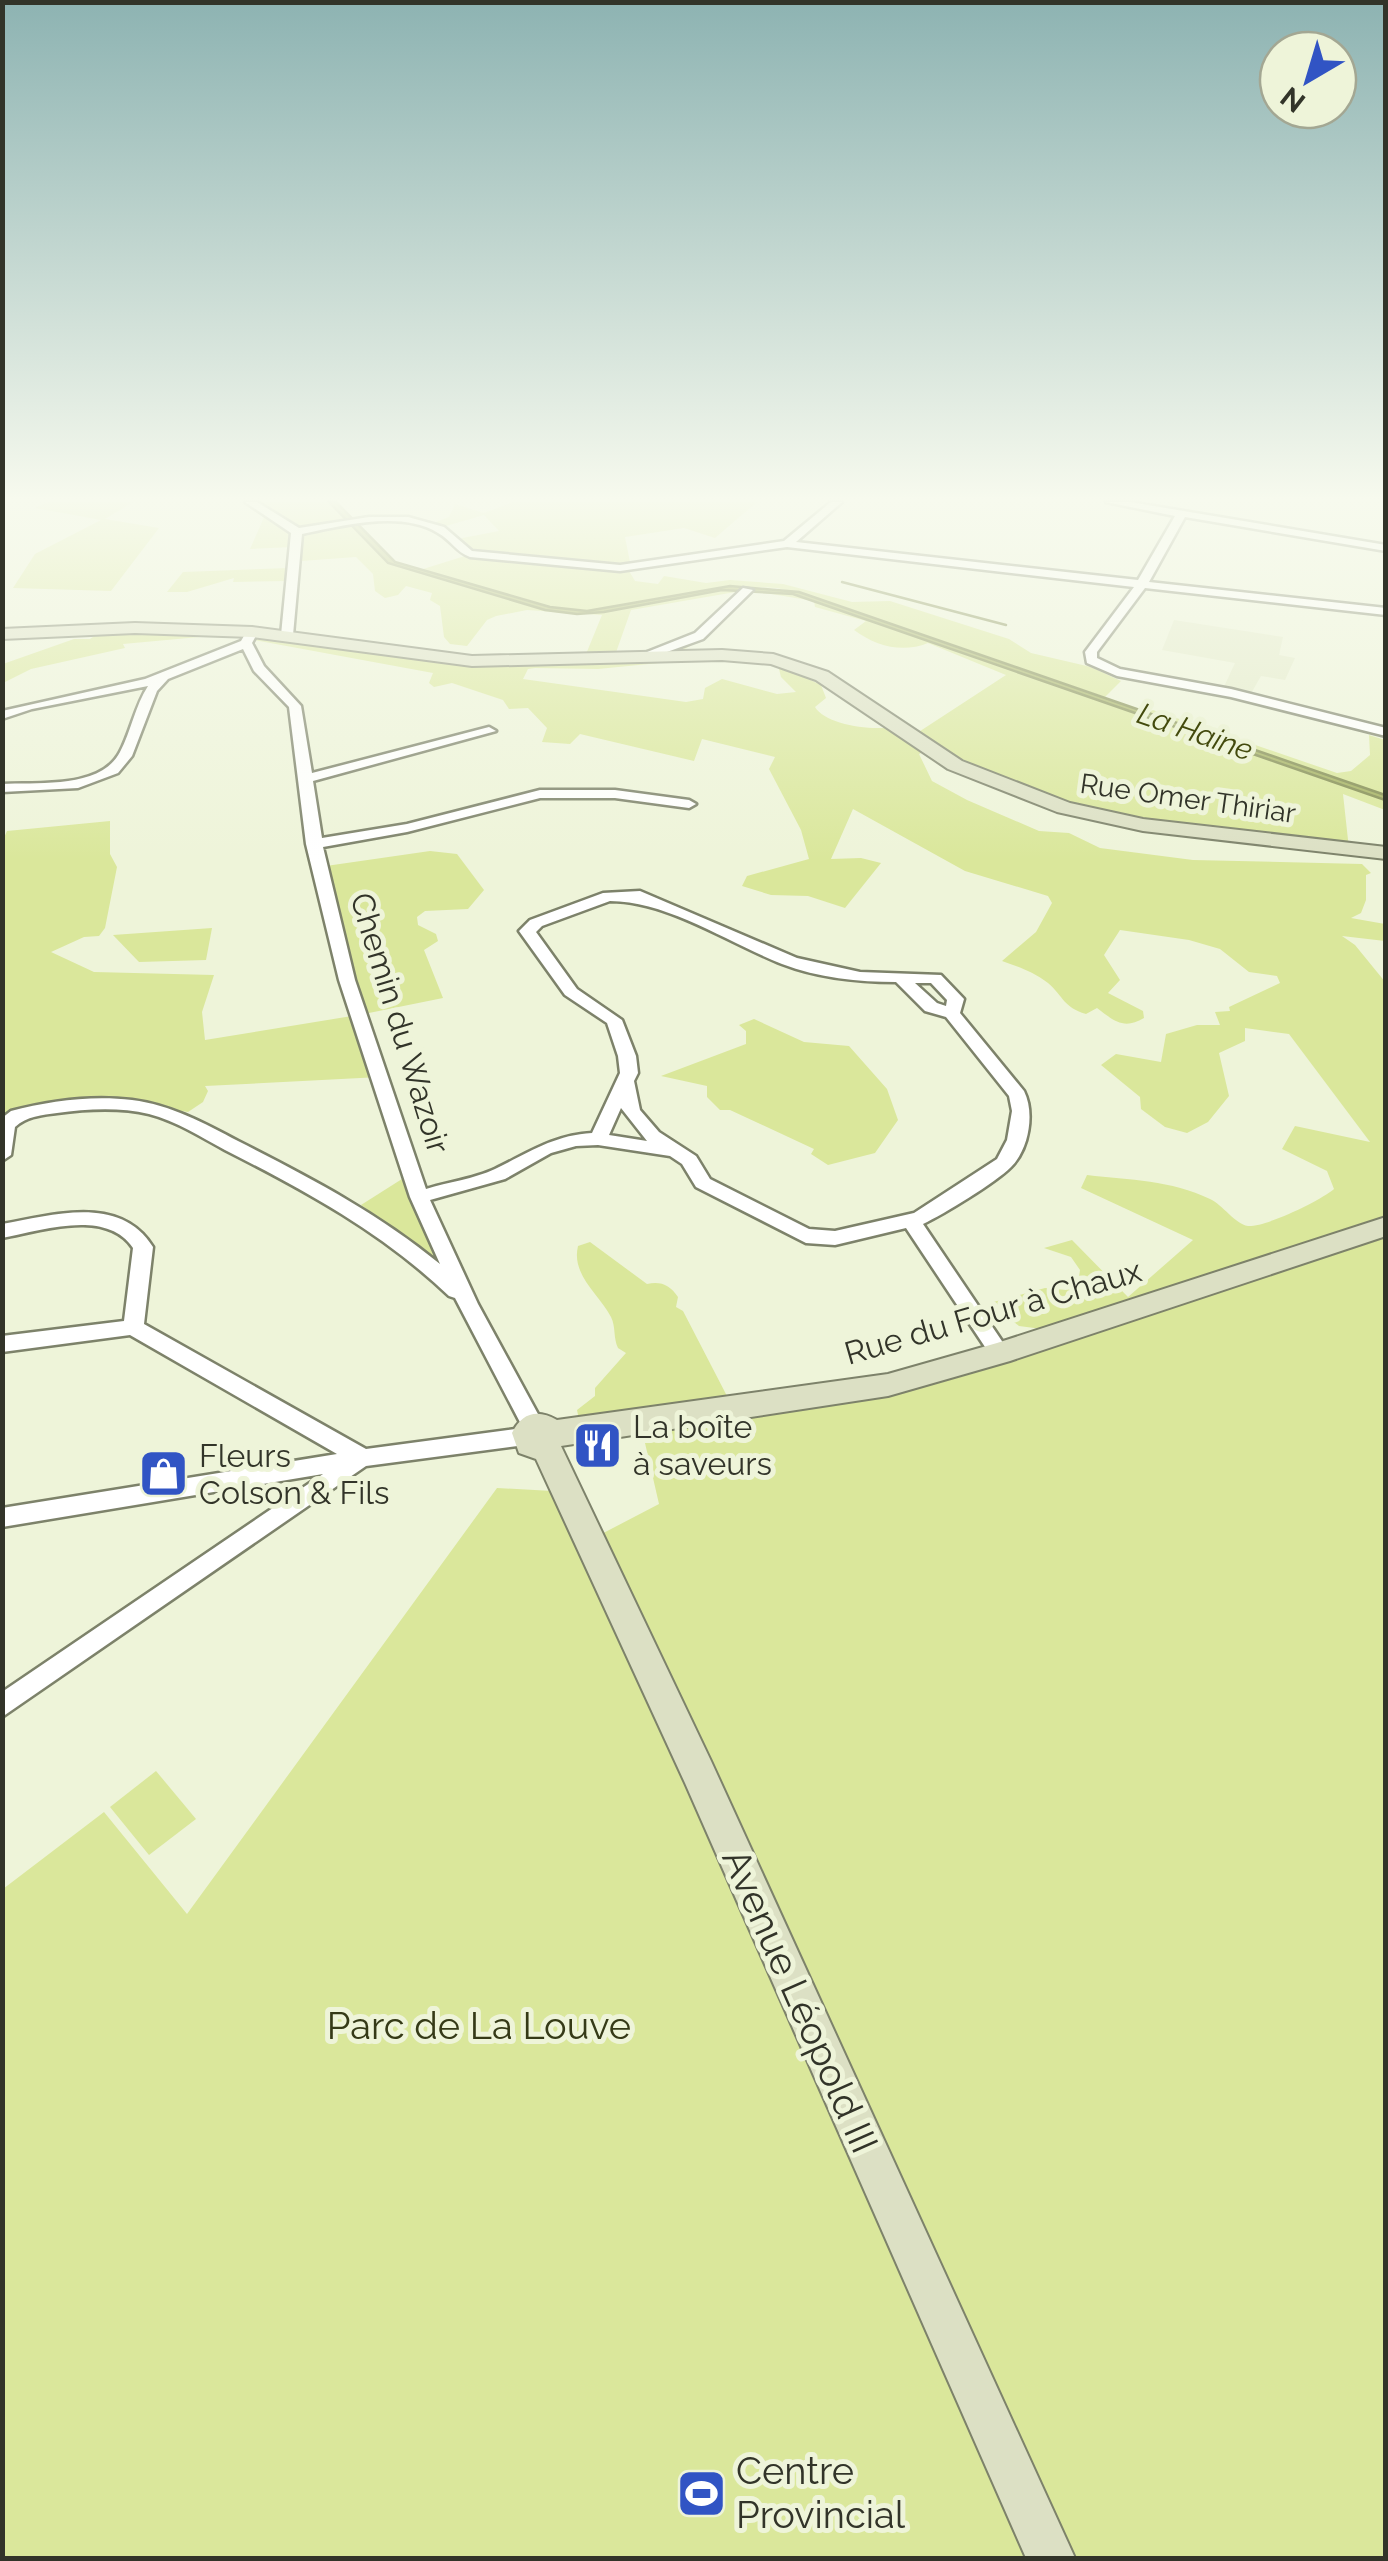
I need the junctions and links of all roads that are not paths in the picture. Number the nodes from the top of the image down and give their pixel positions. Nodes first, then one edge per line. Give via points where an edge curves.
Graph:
1 (288, 622) edge
2 (714, 622) edge
3 (1114, 622) edge
4 (2, 634) edge
5 (286, 635) junction
6 (249, 638) junction
7 (638, 658) junction
8 (162, 678) junction
9 (2, 716) edge
10 (489, 731) dead end
11 (1386, 732) edge
12 (304, 779) junction
13 (2, 788) edge
14 (689, 804) dead end
15 (313, 844) junction
16 (1386, 853) edge
17 (902, 979) junction
18 (952, 1013) junction
19 (626, 1082) junction
20 (598, 1139) junction
21 (676, 1151) junction
22 (2, 1155) edge
23 (419, 1197) junction
24 (911, 1220) junction
25 (1386, 1226) edge
26 (2, 1230) edge
27 (468, 1304) junction
28 (134, 1327) junction
29 (2, 1344) edge
30 (1000, 1353) junction
31 (539, 1435) junction
32 (363, 1458) junction
33 (2, 1518) edge
34 (2, 1706) edge
35 (1051, 2558) edge

1 - 5 street
2 - 7 street via 699,636
3 - 11 street via 1091,660 1117,672
4 - 6 street, Rue Omer Thiriar via 135,628
5 - 6 street, Rue Omer Thiriar
5 - 7 street, Rue Omer Thiriar via 462,661
6 - 8 street
6 - 12 street, Chemin du Wazoir via 258,668 296,706
7 - 16 street, Rue Omer Thiriar via 742,656 797,665 955,766 1082,814
8 - 9 street
8 - 13 street via 113,770 78,784
10 - 12 street
12 - 15 street, Chemin du Wazoir
14 - 15 street via 615,794 540,794
15 - 23 street, Chemin du Wazoir via 347,980
17 - 18 street via 930,1006
17 - 18 street via 940,981 956,999
17 - 19 street via 792,962 640,896 608,896 536,923 528,935 566,987 614,1020 627,1056
18 - 24 street via 1021,1100 1013,1152
19 - 20 street
19 - 21 street via 631,1112
20 - 21 street
20 - 23 street via 552,1145 505,1172
21 - 24 street via 710,1188 806,1236 835,1238
22 - 27 street via 6,1125 16,1115 117,1104 160,1112 339,1204 423,1262
23 - 27 street, Chemin du Wazoir
24 - 30 street
25 - 30 street, Rue du Four à Chaux
26 - 28 street via 96,1218 124,1227 143,1247
27 - 31 street, Chemin du Wazoir
28 - 29 street
28 - 32 street
30 - 31 street, Rue du Four à Chaux via 888,1386
31 - 32 street
31 - 35 street, Avenue Léopold III
32 - 33 street
32 - 34 street

